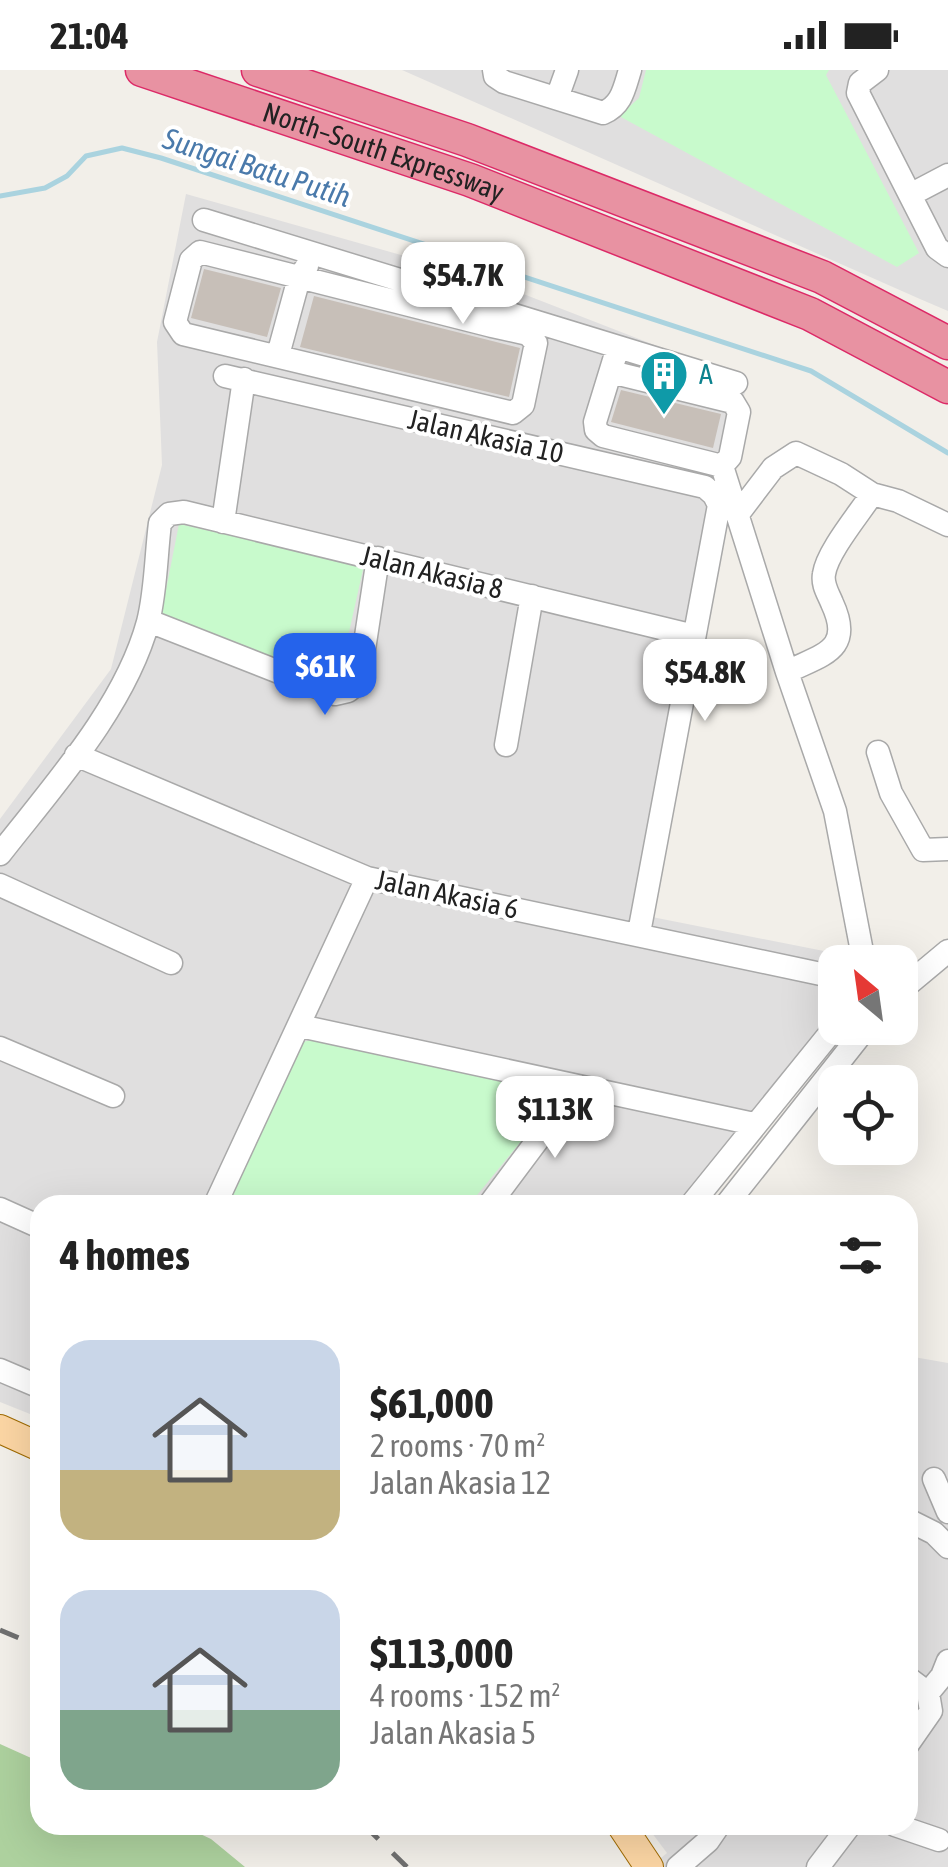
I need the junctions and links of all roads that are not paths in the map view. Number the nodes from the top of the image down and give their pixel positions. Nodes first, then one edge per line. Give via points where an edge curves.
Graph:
1 (142, 70) edge
2 (258, 70) edge
3 (494, 70) edge
4 (567, 70) edge
5 (630, 70) edge
6 (877, 70) edge
7 (557, 98) junction
8 (948, 175) edge
9 (910, 195) junction
10 (204, 220) dead end
11 (315, 254) junction
12 (948, 256) edge
13 (299, 278) junction
14 (497, 319) junction
15 (948, 343) edge
16 (618, 347) junction
17 (278, 355) junction
18 (610, 372) junction
19 (736, 383) dead end
20 (948, 387) edge
21 (722, 466) junction
22 (872, 494) junction
23 (728, 510) junction
24 (223, 522) junction
25 (948, 525) edge
26 (378, 558) junction
27 (532, 596) junction
28 (148, 621) junction
29 (694, 636) junction
30 (786, 672) junction
31 (506, 745) dead end
32 (878, 752) dead end
33 (76, 755) junction
34 (948, 849) edge
35 (0, 854) edge
36 (367, 878) junction
37 (0, 885) edge
38 (639, 933) junction
39 (861, 945) edge
40 (948, 951) edge
41 (172, 963) dead end
42 (818, 973) edge
43 (918, 976) edge
44 (300, 1026) junction
45 (819, 1045) edge
46 (853, 1045) edge
47 (0, 1048) edge
48 (578, 1086) junction
49 (112, 1096) dead end
50 (754, 1124) junction
51 (221, 1195) edge
52 (496, 1195) edge
53 (700, 1195) edge
54 (734, 1195) edge
55 (0, 1209) edge
56 (30, 1222) edge
57 (0, 1370) edge
58 (30, 1383) edge
59 (0, 1429) edge
60 (30, 1442) edge
61 (934, 1479) dead end
62 (948, 1512) edge
63 (918, 1525) edge
64 (948, 1546) edge
65 (948, 1661) edge
66 (918, 1686) edge
67 (928, 1693) junction
68 (918, 1729) edge
69 (918, 1833) edge
70 (628, 1835) edge
71 (712, 1835) edge
72 (842, 1835) edge
73 (939, 1840) dead end
74 (649, 1867) edge
75 (678, 1867) edge
76 (818, 1867) edge

1 - 20 highway, North–South Expressway via 524,201 810,314
2 - 15 highway, North–South Expressway via 468,140 822,277
3 - 7 street via 504,82
4 - 7 street
5 - 7 street via 622,97 603,113
6 - 9 street via 858,93
8 - 9 street
9 - 12 street via 936,248
10 - 11 street
11 - 13 street
11 - 14 street
13 - 14 street
13 - 17 street
13 - 17 street via 205,252 191,260 176,328
14 - 16 street
14 - 17 street via 536,343 514,414
16 - 18 street
16 - 19 street
18 - 21 street via 595,422 599,434
18 - 21 street via 733,402 739,412 730,458
21 - 23 street
22 - 23 street via 796,453
22 - 25 street
22 - 30 street via 825,568 841,636 834,649
23 - 24 street, Jalan Akasia 10 via 705,487 234,378
23 - 29 street
23 - 30 street
24 - 26 street, Jalan Akasia 8
24 - 28 street, Jalan Akasia 8 via 184,512 160,523
26 - 27 street, Jalan Akasia 8
26 - 28 street via 358,682 348,691 335,694
27 - 29 street, Jalan Akasia 8
27 - 31 street
28 - 33 street via 130,673
29 - 38 street
30 - 39 street via 835,811
32 - 34 street via 890,793 922,850
33 - 35 street
33 - 36 street, Jalan Akasia 6
36 - 38 street, Jalan Akasia 6
36 - 44 street
37 - 41 street
38 - 42 street, Jalan Akasia 6
40 - 43 street
44 - 48 street
44 - 51 street
45 - 50 street
46 - 54 street
47 - 49 street
48 - 50 street
48 - 52 street
50 - 53 street
55 - 56 street
57 - 58 street
59 - 60 main road
61 - 62 street
63 - 64 street
65 - 67 street
66 - 67 street
67 - 68 street via 930,1711
69 - 73 street
70 - 74 main road
71 - 75 street
72 - 76 street

